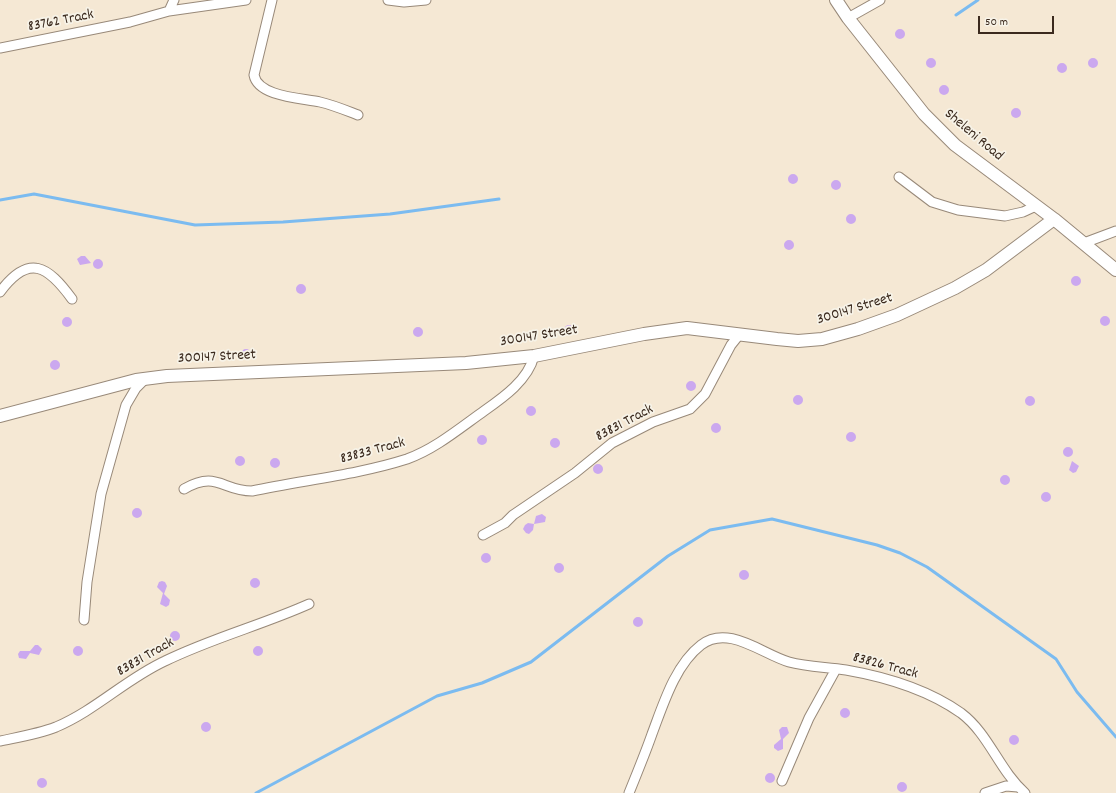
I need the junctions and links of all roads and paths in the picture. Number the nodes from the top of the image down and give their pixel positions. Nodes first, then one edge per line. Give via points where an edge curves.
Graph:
1 (174, 0) edge
2 (246, 0) edge
3 (272, 0) edge
4 (388, 0) edge
5 (426, 0) edge
6 (836, 0) edge
7 (880, 0) edge
8 (170, 11) junction
9 (848, 18) junction
10 (0, 48) edge
11 (358, 115) dead end
12 (899, 177) dead end
13 (1036, 206) junction
14 (1054, 219) junction
15 (1116, 231) edge
16 (1084, 243) junction
17 (1116, 270) edge
18 (0, 292) edge
19 (72, 299) dead end
20 (739, 335) junction
21 (534, 356) junction
22 (146, 378) junction
23 (0, 416) edge
24 (184, 489) dead end
25 (483, 535) dead end
26 (309, 604) dead end
27 (84, 620) dead end
28 (836, 669) junction
29 (0, 741) edge
30 (782, 781) dead end
31 (1021, 790) edge
32 (629, 793) edge
33 (985, 793) edge

1 - 8 street
2 - 8 street, 83762 Track
3 - 11 street via 254,75 257,83 269,91 320,102
4 - 5 street
6 - 9 street, Sheleni Road
7 - 9 street
8 - 10 street, 83762 Track via 130,22
9 - 13 street, Sheleni Road via 932,123 955,144
12 - 13 street via 932,202 958,210 1005,216
13 - 14 street, Sheleni Road
14 - 16 street, Sheleni Road
14 - 20 street, 300147 Street via 986,270 927,302 891,317 822,339 798,341
15 - 16 street
16 - 17 street, Sheleni Road
18 - 19 street via 20,272 36,267 61,284
20 - 21 street, 300147 Street via 687,328
20 - 25 street, 83831 Track via 705,394 690,409 653,422 612,443 505,523
21 - 22 street, 300147 Street via 466,363
21 - 24 street, 83833 Track via 531,367 504,397 435,446 408,458 338,476 252,491 238,490 221,482 204,481
22 - 23 street, 300147 Street
22 - 27 street via 130,397 124,412 101,494 87,582
26 - 29 street, 83831 Track via 163,661 106,699 56,727
28 - 30 street via 809,718
28 - 31 street, 83826 Track via 875,676 909,686 952,707 970,720
28 - 32 street, 83826 Track via 789,662 726,638 710,640 700,645 676,676 664,699
31 - 33 street via 1006,786

